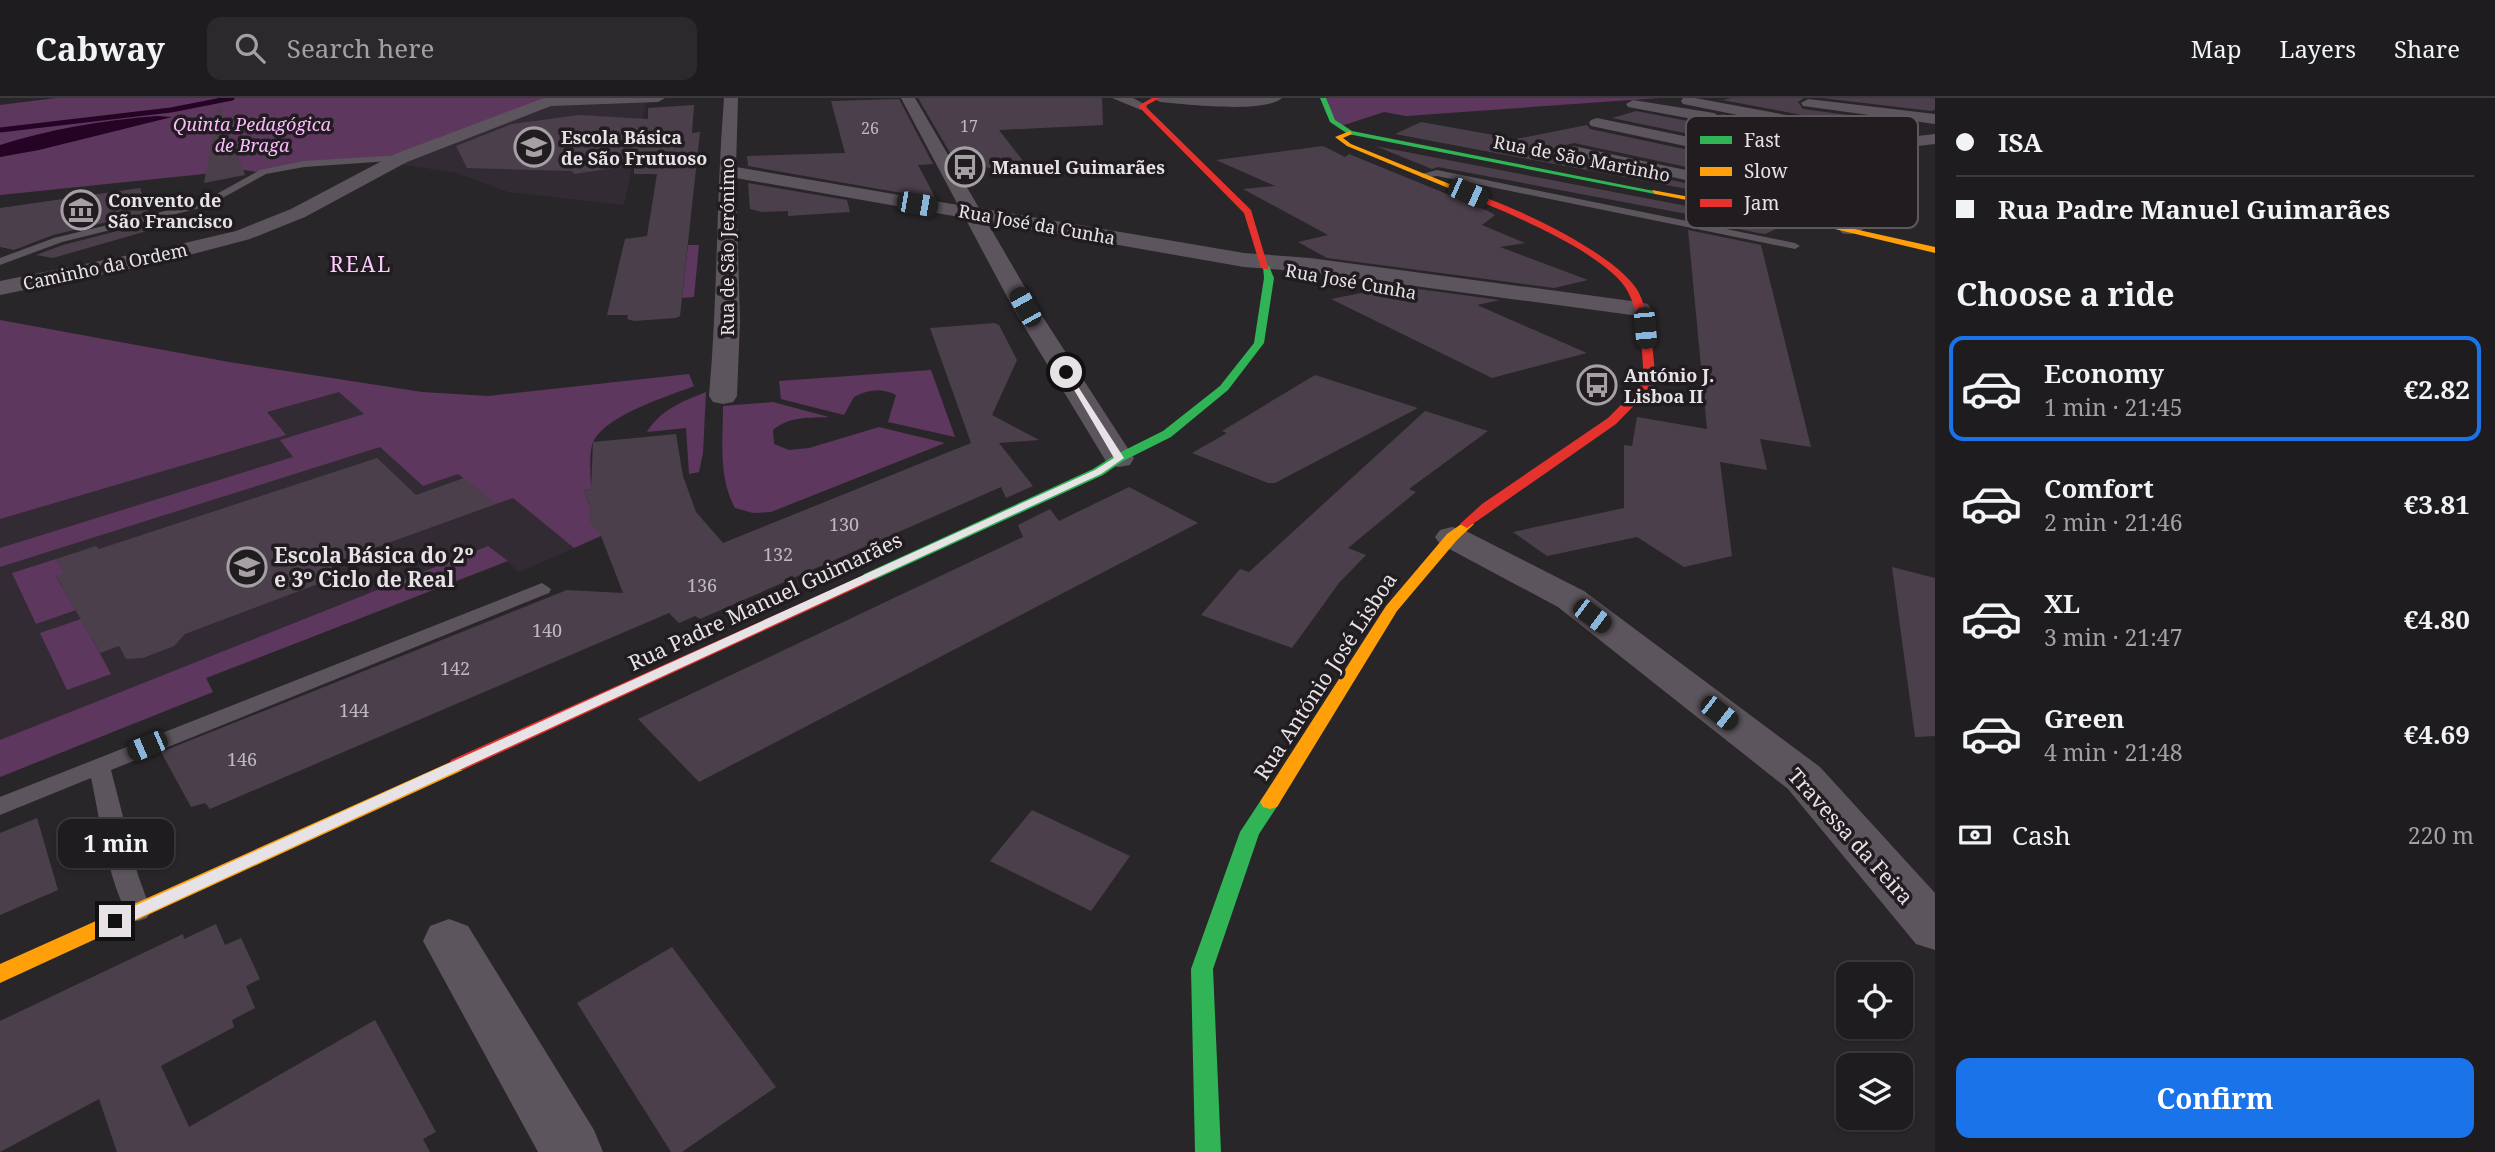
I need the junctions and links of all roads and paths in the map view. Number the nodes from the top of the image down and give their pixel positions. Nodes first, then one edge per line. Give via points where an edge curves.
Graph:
1 (658, 98) edge
2 (731, 98) edge
3 (908, 98) edge
4 (1119, 98) edge
5 (1159, 98) edge
6 (1275, 98) edge
7 (1323, 98) edge
8 (1841, 98) edge
9 (553, 100) edge
10 (1688, 101) dead end
11 (1808, 103) dead end
12 (1141, 106) junction
13 (1792, 108) dead end
14 (1935, 109) edge
15 (1778, 116) edge
16 (1846, 116) edge
17 (1911, 116) edge
18 (1686, 117) edge
19 (1597, 124) dead end
20 (1686, 124) edge
21 (1350, 133) junction
22 (1579, 134) dead end
23 (1384, 140) junction
24 (1686, 142) edge
25 (1366, 152) junction
26 (1561, 155) dead end
27 (401, 158) junction
28 (1686, 159) edge
29 (727, 171) junction
30 (1423, 175) junction
31 (1686, 175) edge
32 (1686, 184) edge
33 (1671, 195) junction
34 (1686, 198) edge
35 (973, 213) junction
36 (1686, 224) edge
37 (1707, 228) edge
38 (1844, 228) edge
39 (1849, 229) joint
40 (1795, 246) dead end
41 (1935, 250) edge
42 (0, 262) edge
43 (1264, 263) junction
44 (0, 288) edge
45 (1642, 318) junction
46 (723, 396) dead end
47 (1119, 458) junction
48 (1452, 537) junction
49 (542, 589) dead end
50 (99, 766) junction
51 (0, 806) edge
52 (138, 911) junction
53 (1935, 929) edge
54 (449, 941) dead end
55 (0, 974) edge
56 (572, 1152) edge
57 (1208, 1152) edge

1 - 9 street
2 - 29 street, Rua de São Jerónimo
3 - 35 street
4 - 12 street, Rua Padre Manuel Guimarães
5 - 6 street via 1236,103
5 - 12 street
7 - 21 street via 1332,121
8 - 14 street
9 - 27 street
10 - 15 street
11 - 17 street
12 - 43 street, Rua Padre Manuel Guimarães via 1248,212
13 - 16 street
18 - 20 street via 1626,108
19 - 24 street
21 - 23 street, Rua de São Martinho
21 - 25 street, Rua António José Lisboa via 1338,137 1340,141
22 - 28 street
23 - 25 street via 1366,146
23 - 33 street, Rua de São Martinho
25 - 30 street, Rua António José Lisboa
26 - 31 street via 1573,151
27 - 42 lane, Caminho da Ordem via 304,164 264,172 205,204 58,240
27 - 44 street, Caminho da Ordem via 298,213 243,234
29 - 35 street, Rua José da Cunha
29 - 46 street, Rua de São Jerónimo via 728,321
30 - 36 lane via 1437,173
30 - 45 street, Rua António José Lisboa via 1588,252 1629,285
32 - 33 street
33 - 34 street, Rua de São Martinho
35 - 43 street, Rua José da Cunha
35 - 47 street
37 - 40 lane
38 - 39 street, Rua de São Martinho
39 - 41 street, Rua de São Martinho
43 - 45 street, Rua José Cunha via 1295,275
43 - 47 street, Rua Padre Manuel Guimarães via 1269,278 1259,343 1224,388 1167,434
45 - 48 street, Rua António José Lisboa via 1650,383 1612,421 1487,507
47 - 52 street, Rua Padre Manuel Guimarães via 1098,472
48 - 53 street, Travessa da Feira via 1571,599 1804,778
48 - 57 street, Rua António José Lisboa via 1391,609 1250,832 1202,968
49 - 50 lane
50 - 51 lane
50 - 52 lane
52 - 55 street, Rua Padre Manuel Guimarães
54 - 56 street

